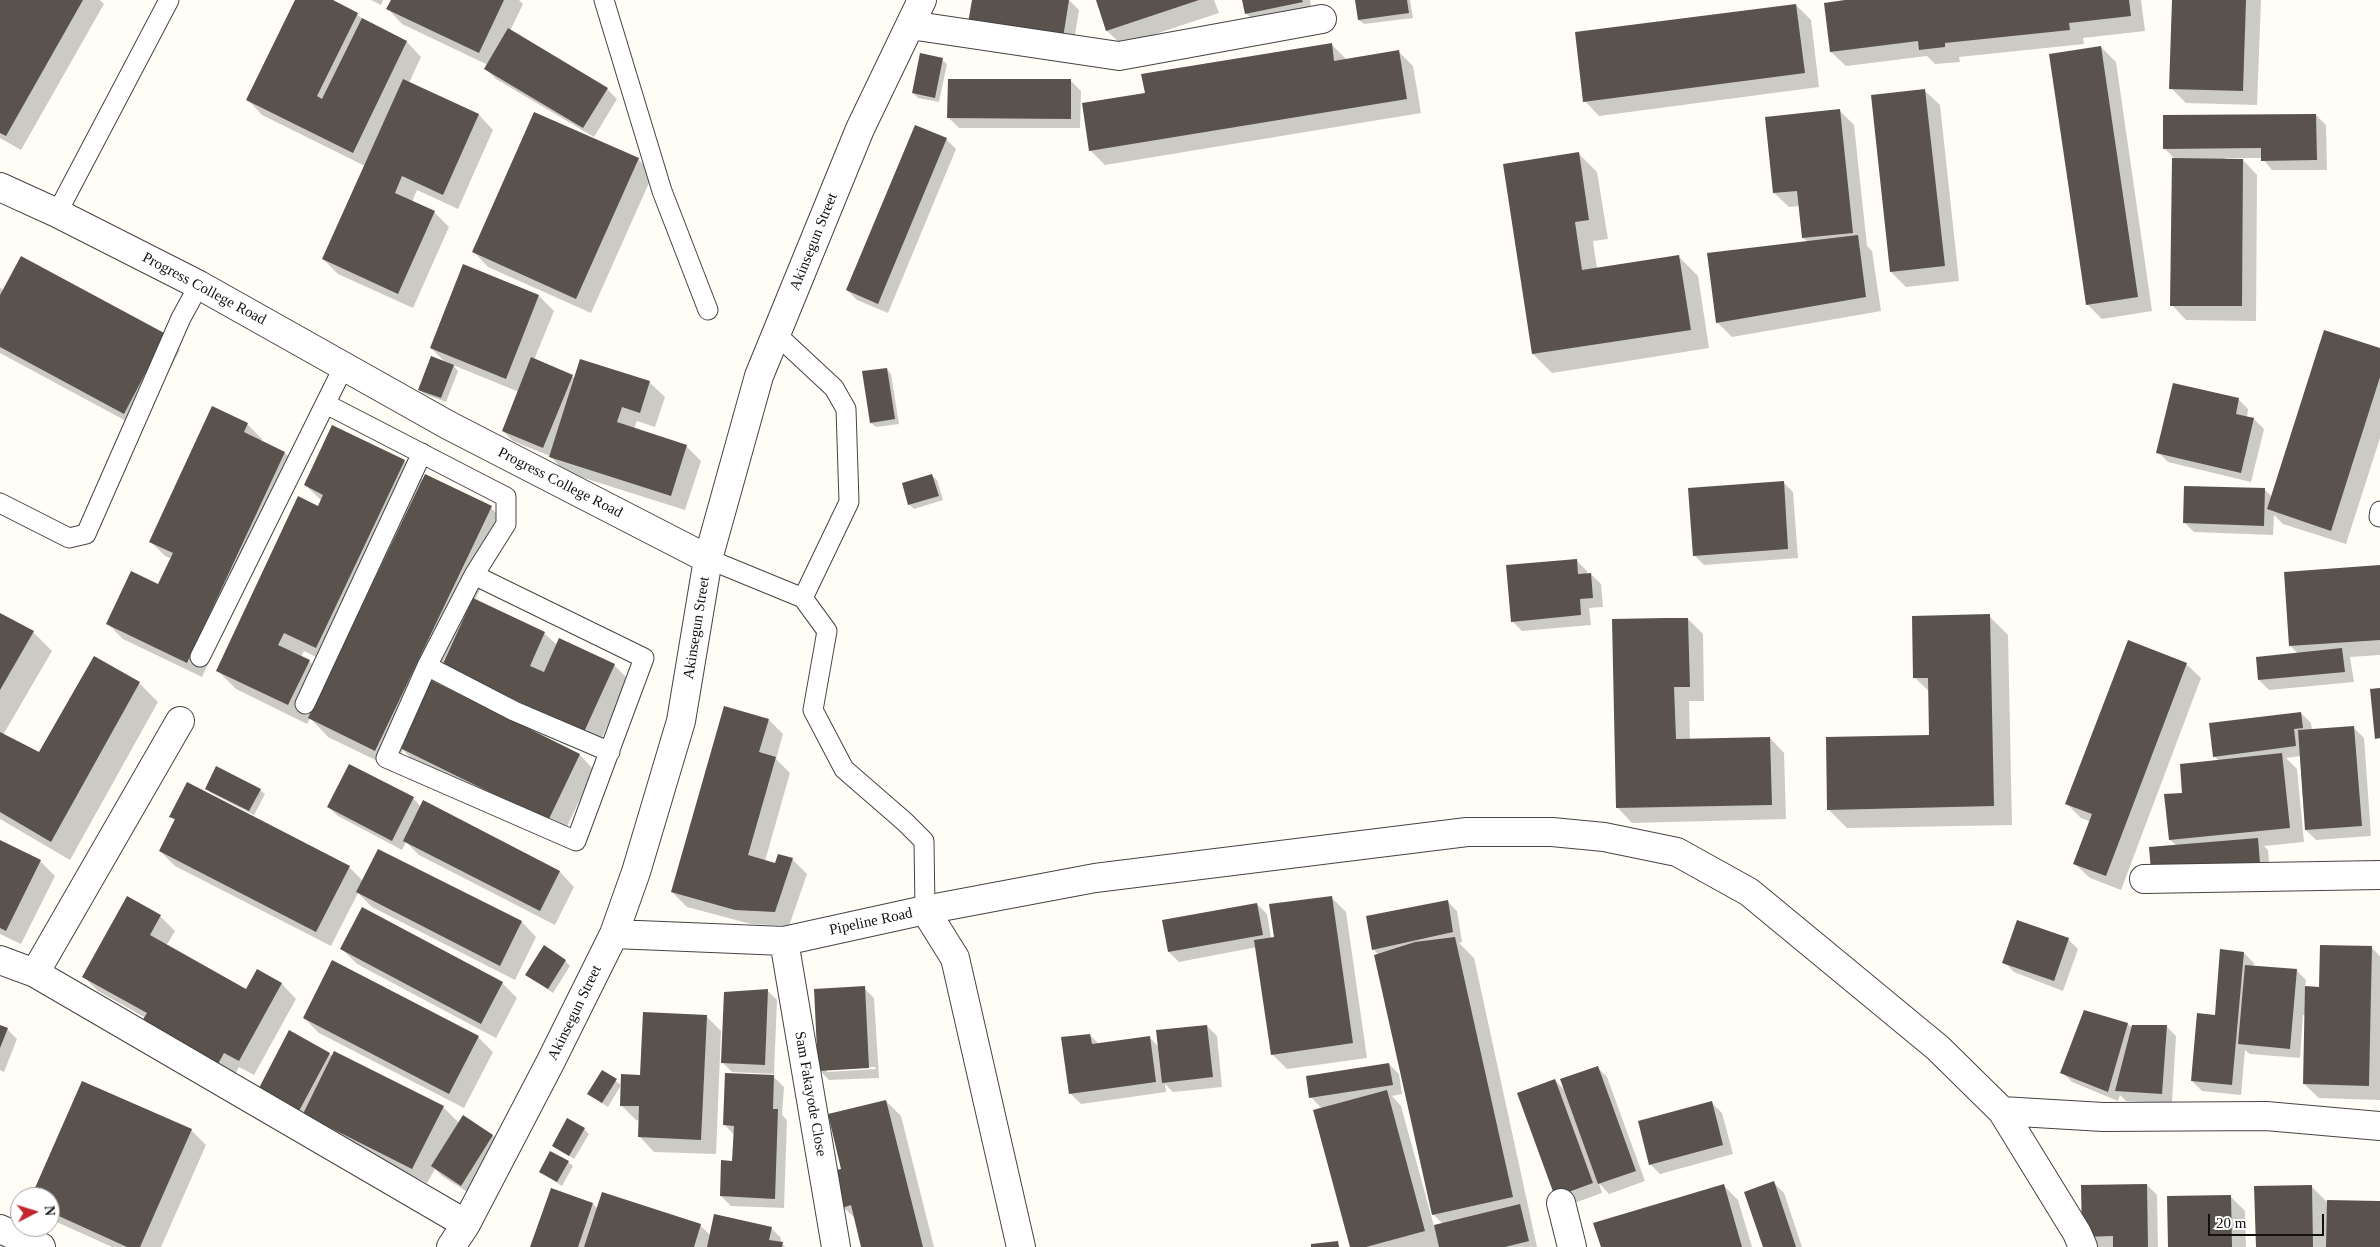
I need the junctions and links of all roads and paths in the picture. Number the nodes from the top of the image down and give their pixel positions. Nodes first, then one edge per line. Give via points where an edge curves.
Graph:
1 (169, 0) edge
2 (604, 0) edge
3 (922, 0) edge
4 (1322, 19) dead end
5 (910, 25) junction
6 (0, 187) edge
7 (58, 213) junction
8 (199, 285) junction
9 (708, 310) dead end
10 (776, 334) junction
11 (344, 366) junction
12 (326, 404) junction
13 (422, 453) junction
14 (0, 503) edge
15 (708, 560) junction
16 (474, 576) junction
17 (803, 598) junction
18 (200, 657) dead end
19 (427, 666) junction
20 (305, 704) dead end
21 (180, 721) dead end
22 (610, 752) junction
23 (2380, 875) edge
24 (2144, 879) dead end
25 (925, 910) junction
26 (614, 934) junction
27 (784, 941) junction
28 (0, 960) edge
29 (35, 973) junction
30 (2002, 1111) junction
31 (2380, 1126) edge
32 (1561, 1203) dead end
33 (466, 1224) junction
34 (0, 1229) edge
35 (41, 1247) edge
36 (451, 1247) edge
37 (836, 1247) edge
38 (1021, 1247) edge
39 (1572, 1247) edge
40 (2083, 1247) edge

1 - 7 lane
2 - 9 lane via 662,191
3 - 5 street, Akinsegun Street
4 - 5 street via 1119,56
5 - 10 street, Akinsegun Street via 860,129
6 - 7 street, Progress College Road
7 - 8 street, Progress College Road
8 - 11 street, Progress College Road
8 - 14 lane via 181,318 86,534 69,538
10 - 15 street, Akinsegun Street via 759,376
10 - 17 lane via 834,388 846,409 849,502
11 - 12 lane
11 - 15 street, Progress College Road via 515,461
12 - 13 lane
12 - 18 lane
13 - 16 lane via 506,498 506,524
13 - 20 lane
15 - 17 lane, Progress College Road
15 - 26 street, Akinsegun Street via 682,721
16 - 19 lane
16 - 22 lane via 644,658
17 - 25 lane via 826,631 813,710 844,769 924,841
19 - 22 lane via 514,711
19 - 22 lane via 386,758 576,841
21 - 29 street
23 - 24 street
25 - 27 street, Pipeline Road
25 - 30 street via 1095,878 1467,832 1552,832 1604,837 1677,852 1749,892 1938,1048
25 - 38 street, Pipeline Road via 955,958
26 - 27 street, Pipeline Road
26 - 33 street, Akinsegun Street
27 - 37 street, Sam Fakayode Close
28 - 29 street
29 - 33 street
30 - 31 street via 2103,1117 2266,1116
30 - 40 street
32 - 39 street
33 - 36 street, Akinsegun Street
34 - 35 street

